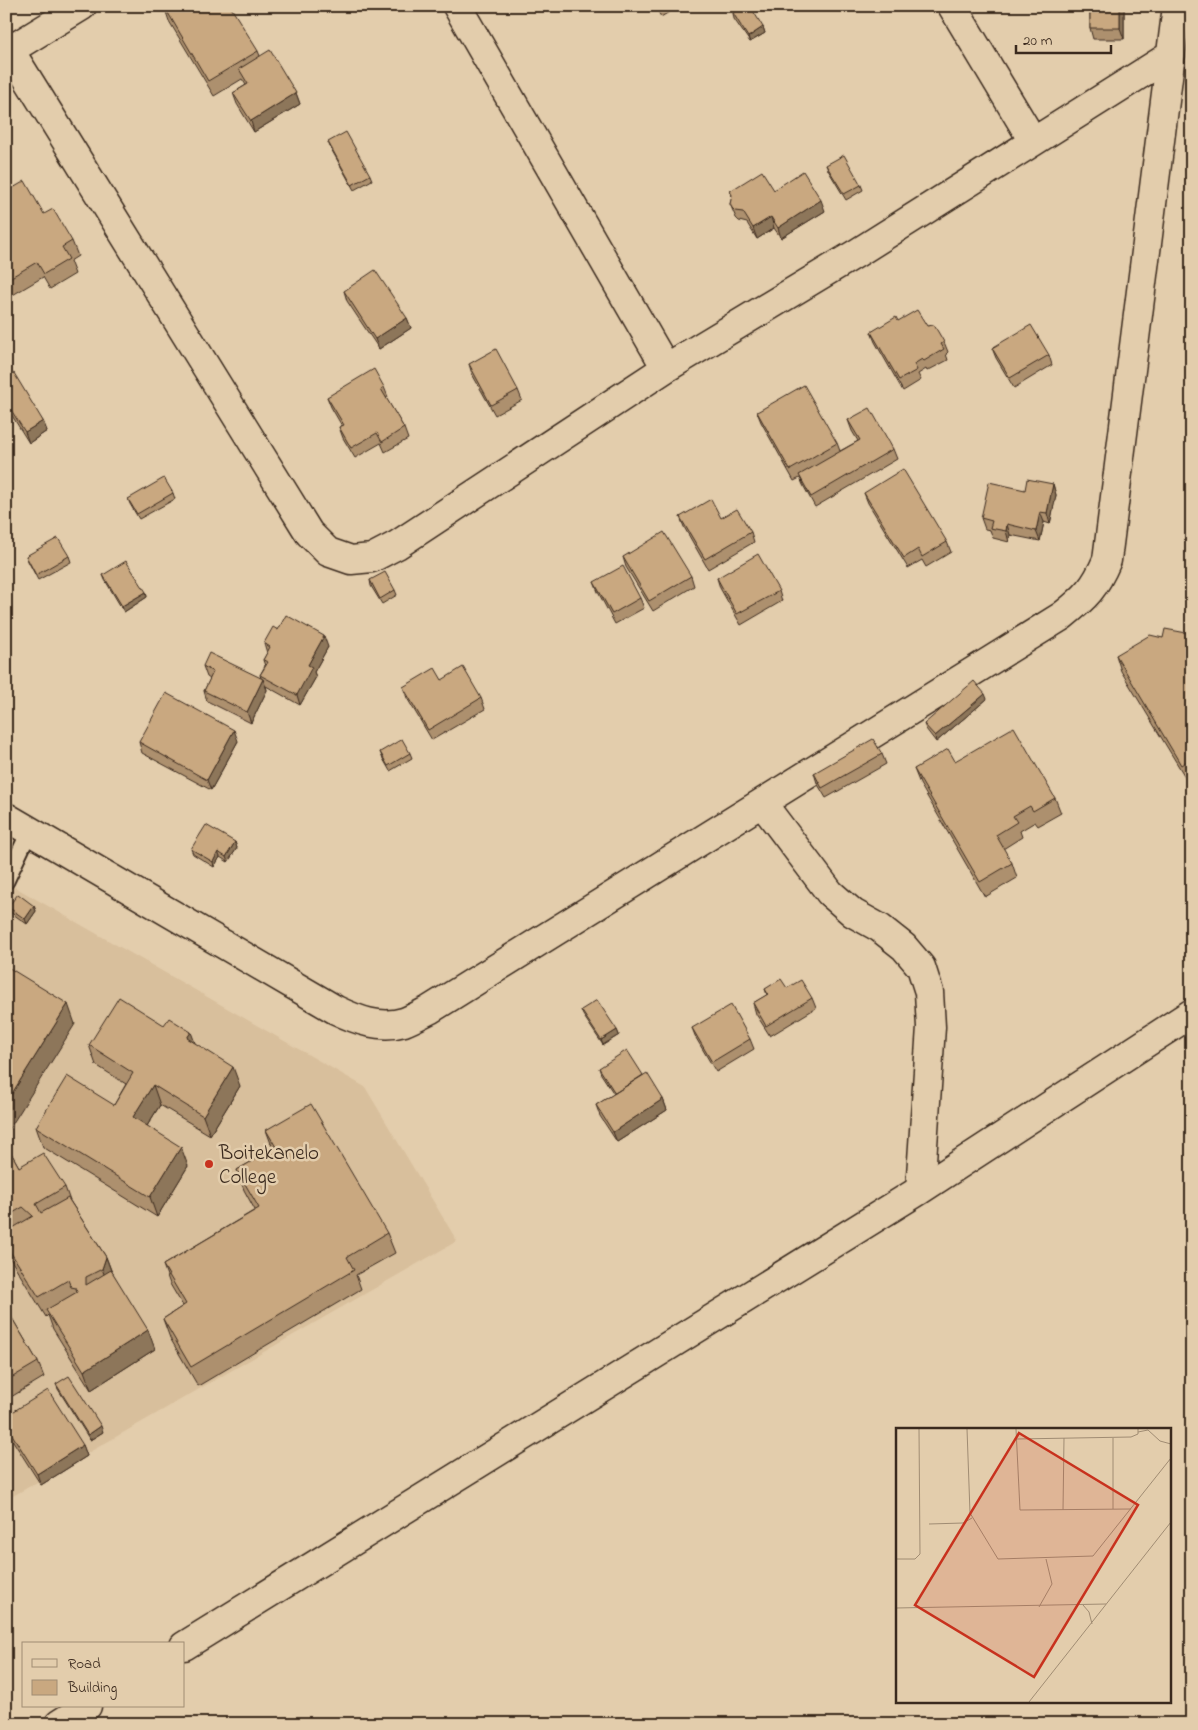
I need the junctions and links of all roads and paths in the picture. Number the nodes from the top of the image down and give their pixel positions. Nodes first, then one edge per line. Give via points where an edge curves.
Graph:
1 (82, 6) edge
2 (457, 6) edge
3 (952, 6) edge
4 (1177, 6) edge
5 (8, 47) edge
6 (1171, 55) junction
7 (1033, 141) junction
8 (666, 368) junction
9 (762, 803) junction
10 (6, 818) edge
11 (30, 830) junction
12 (6, 882) edge
13 (1192, 1012) edge
14 (920, 1190) junction
15 (185, 1645) edge
16 (84, 1708) edge
17 (59, 1724) edge

1 - 5 street
2 - 8 street
3 - 7 street
4 - 6 street
5 - 8 street via 309,533 328,552 351,560 372,558 397,545
6 - 7 street
6 - 9 street via 1107,560 1099,578 1084,598 1062,616
7 - 8 street via 858,253
9 - 11 street via 429,1010 403,1022 380,1025 356,1020 336,1010
9 - 14 street via 830,893 853,913 904,947 921,967 929,992 931,1027
10 - 11 street
11 - 12 lane
13 - 14 street
14 - 15 street
16 - 17 street

